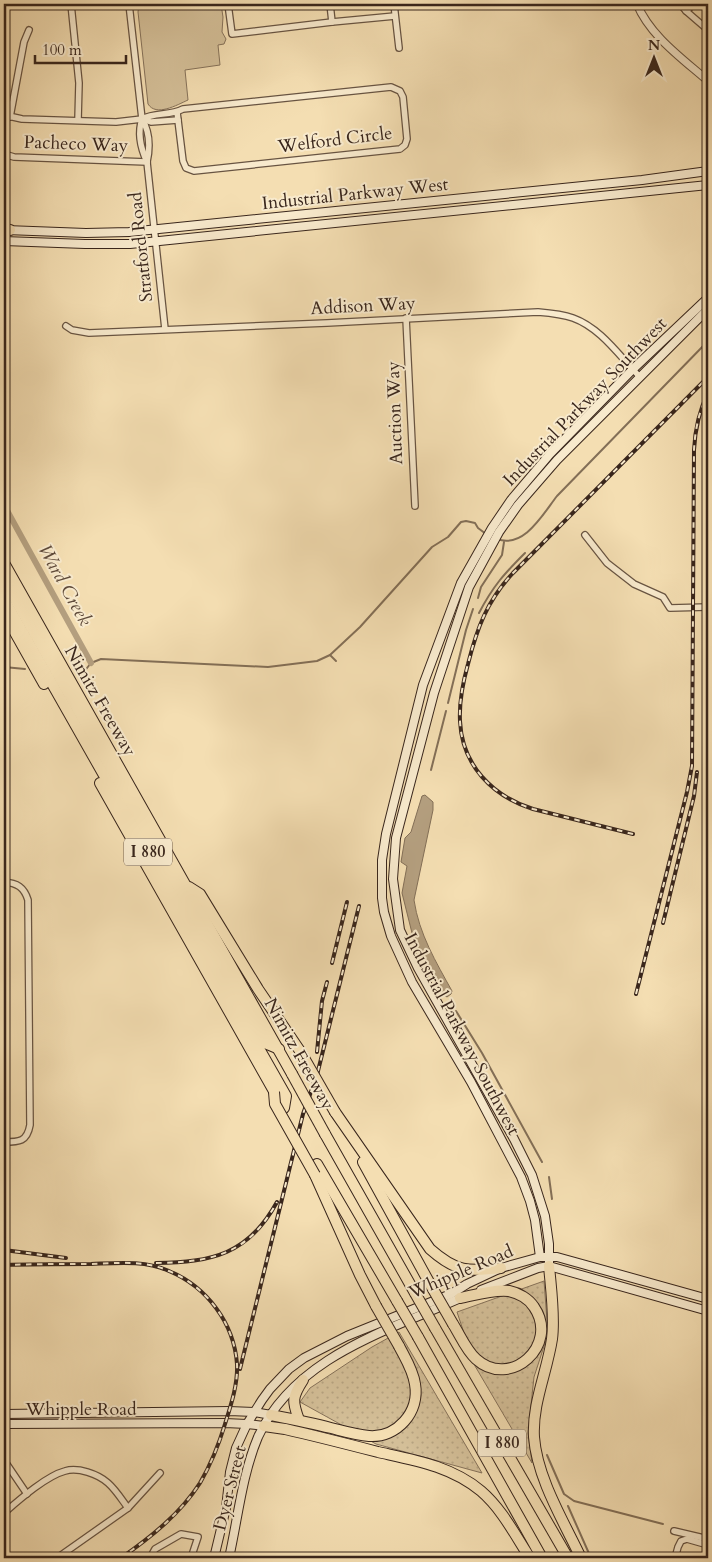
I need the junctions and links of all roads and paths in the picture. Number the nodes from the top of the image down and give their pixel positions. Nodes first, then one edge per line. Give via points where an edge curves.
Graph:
1 (71, 4) edge
2 (129, 4) edge
3 (228, 4) edge
4 (330, 4) edge
5 (394, 4) edge
6 (637, 4) edge
7 (680, 4) edge
8 (694, 4) edge
9 (686, 11) junction
10 (395, 16) junction
11 (332, 22) junction
12 (29, 30) dead end
13 (708, 30) edge
14 (400, 48) dead end
15 (708, 81) edge
16 (177, 112) junction
17 (7, 116) edge
18 (142, 119) junction
19 (78, 120) junction
20 (178, 120) junction
21 (4, 154) edge
22 (147, 162) junction
23 (708, 171) edge
24 (708, 185) edge
25 (6, 230) edge
26 (154, 230) junction
27 (4, 241) edge
28 (155, 241) junction
29 (708, 298) edge
30 (708, 309) edge
31 (406, 318) junction
32 (66, 326) dead end
33 (165, 329) junction
34 (632, 369) junction
35 (640, 377) junction
36 (415, 506) dead end
37 (585, 534) dead end
38 (479, 558) junction
39 (4, 563) edge
40 (4, 580) edge
41 (4, 598) edge
42 (708, 608) edge
43 (4, 613) edge
44 (423, 685) junction
45 (434, 692) junction
46 (4, 882) edge
47 (186, 885) junction
48 (439, 1007) junction
49 (428, 1009) junction
50 (279, 1049) junction
51 (274, 1092) junction
52 (284, 1108) junction
53 (335, 1112) junction
54 (4, 1142) edge
55 (540, 1257) junction
56 (550, 1261) junction
57 (501, 1268) junction
58 (460, 1298) junction
59 (708, 1299) edge
60 (708, 1311) edge
61 (303, 1380) junction
62 (254, 1412) junction
63 (4, 1414) edge
64 (271, 1414) junction
65 (299, 1420) junction
66 (4, 1424) edge
67 (247, 1424) junction
68 (264, 1426) junction
69 (4, 1460) edge
70 (160, 1473) dead end
71 (27, 1494) junction
72 (128, 1508) junction
73 (4, 1513) edge
74 (674, 1531) dead end
75 (708, 1539) edge
76 (708, 1545) edge
77 (57, 1558) edge
78 (150, 1558) edge
79 (191, 1558) edge
80 (214, 1558) edge
81 (229, 1558) edge
82 (530, 1558) edge
83 (542, 1558) edge
84 (568, 1558) edge
85 (581, 1558) edge
86 (675, 1558) edge

1 - 19 street via 79,83
2 - 18 street, Stratford Road
3 - 11 street via 232,34
4 - 11 street
5 - 10 street
6 - 15 street via 660,38
7 - 9 street
8 - 9 street
9 - 13 street
10 - 11 street
10 - 14 street
12 - 17 street
16 - 18 street, Welford Circle
16 - 20 street, Welford Circle
16 - 20 street, Welford Circle via 395,87 403,97 407,139 400,149 194,171 186,168 182,161
17 - 19 street
18 - 19 street via 116,122
18 - 20 street via 151,122
18 - 22 street, Stratford Road via 150,151
21 - 22 street, Pacheco Way
22 - 26 street, Stratford Road
23 - 26 main road, Industrial Parkway West
24 - 28 main road, Industrial Parkway West
25 - 26 main road, Industrial Parkway West via 107,233
26 - 28 street, Stratford Road
27 - 28 main road, Industrial Parkway West via 92,244
28 - 33 street, Stratford Road
29 - 34 main road, Industrial Parkway Southwest
30 - 35 main road, Industrial Parkway Southwest
31 - 33 street, Addison Way
31 - 34 street, Addison Way via 556,313 590,327
31 - 36 street, Auction Way
32 - 33 street, Addison Way via 89,333
34 - 35 street, Addison Way
34 - 38 main road, Industrial Parkway Southwest via 550,454 511,500
35 - 38 main road, Industrial Parkway Southwest via 557,460
37 - 42 street via 607,563 634,584 663,597 670,608
38 - 44 main road, Industrial Parkway Southwest via 461,583
38 - 45 main road, Industrial Parkway Southwest
39 - 47 highway, Nimitz Freeway / I 880
40 - 50 highway, I 880 via 267,1044
41 - 52 highway, I 880 via 286,1096
43 - 51 highway, I 880
44 - 45 main road
44 - 49 main road, Industrial Parkway Southwest via 386,834 382,888 391,936
45 - 48 main road, Industrial Parkway Southwest via 396,838 393,879 400,930
46 - 54 street via 22,888 28,900 30,1125 25,1138
47 - 50 highway, Nimitz Freeway / I 880
47 - 53 highway, bridge via 200,894
48 - 49 main road
48 - 56 main road, Industrial Parkway Southwest via 532,1175 545,1216
49 - 55 main road, Industrial Parkway Southwest via 521,1177 530,1201
50 - 84 highway, Nimitz Freeway / I 880, bridge
51 - 52 highway, I 880
51 - 65 highway, bridge via 275,1104 315,1175 360,1275 399,1346 416,1389 411,1412 401,1425 387,1433 369,1436
52 - 83 highway, I 880, bridge
53 - 57 highway via 430,1249 454,1267 472,1271
53 - 58 highway, bridge via 430,1284 475,1358 494,1368 507,1369 520,1365 536,1350 541,1338 541,1325 530,1301 517,1293 504,1291
55 - 56 main road
55 - 57 main road, Whipple Road
56 - 58 main road, Whipple Road
56 - 59 main road, Whipple Road via 565,1259
56 - 60 main road
56 - 85 highway via 552,1335 534,1419 534,1438 542,1474
57 - 62 main road, Whipple Road via 451,1294 347,1336 304,1358 280,1378
58 - 61 main road, Whipple Road via 360,1342
61 - 64 main road, Whipple Road
61 - 65 highway via 293,1400
62 - 63 main road, Whipple Road
62 - 64 main road, Whipple Road
62 - 67 main road, Dyer Street
64 - 65 highway
64 - 68 main road, Whipple Road
66 - 67 main road, Whipple Road
67 - 68 main road, Whipple Road
67 - 80 main road, Dyer Street via 230,1472 226,1508
68 - 81 main road, Dyer Street via 250,1460
68 - 82 highway via 425,1463 450,1472 472,1484 489,1499 504,1516
69 - 71 street
70 - 72 street
71 - 72 street via 55,1475 75,1470 101,1477
71 - 73 street
72 - 77 street
74 - 75 street
76 - 86 street via 681,1541
78 - 79 street via 155,1549 181,1534 198,1537

